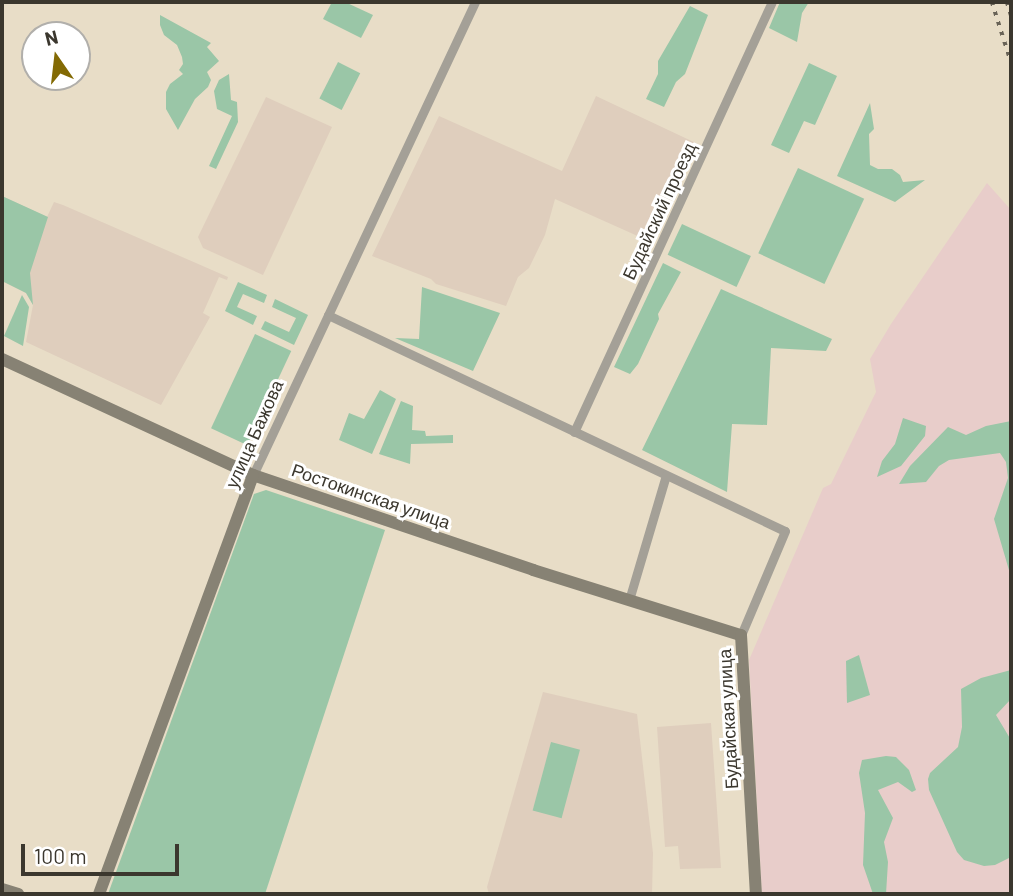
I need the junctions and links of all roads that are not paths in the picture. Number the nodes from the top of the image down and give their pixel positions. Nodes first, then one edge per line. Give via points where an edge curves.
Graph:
1 (475, 2) edge
2 (772, 2) edge
3 (328, 315) junction
4 (2, 359) edge
5 (574, 432) junction
6 (253, 475) junction
7 (666, 475) junction
8 (629, 600) junction
9 (741, 635) junction
10 (2, 889) edge
11 (18, 894) edge
12 (99, 894) edge
13 (755, 894) edge

1 - 3 street, улица Бажова
2 - 5 street, Будайский проезд
3 - 5 street, Будайская улица
3 - 6 street, улица Бажова
4 - 6 street, Ростокинская улица
5 - 7 street, Будайская улица
6 - 8 street, Ростокинская улица
6 - 12 street, улица Бажова
7 - 8 street
7 - 9 street, Будайская улица via 785,531
8 - 9 street, Ростокинская улица
9 - 13 street, Будайская улица
10 - 11 street

